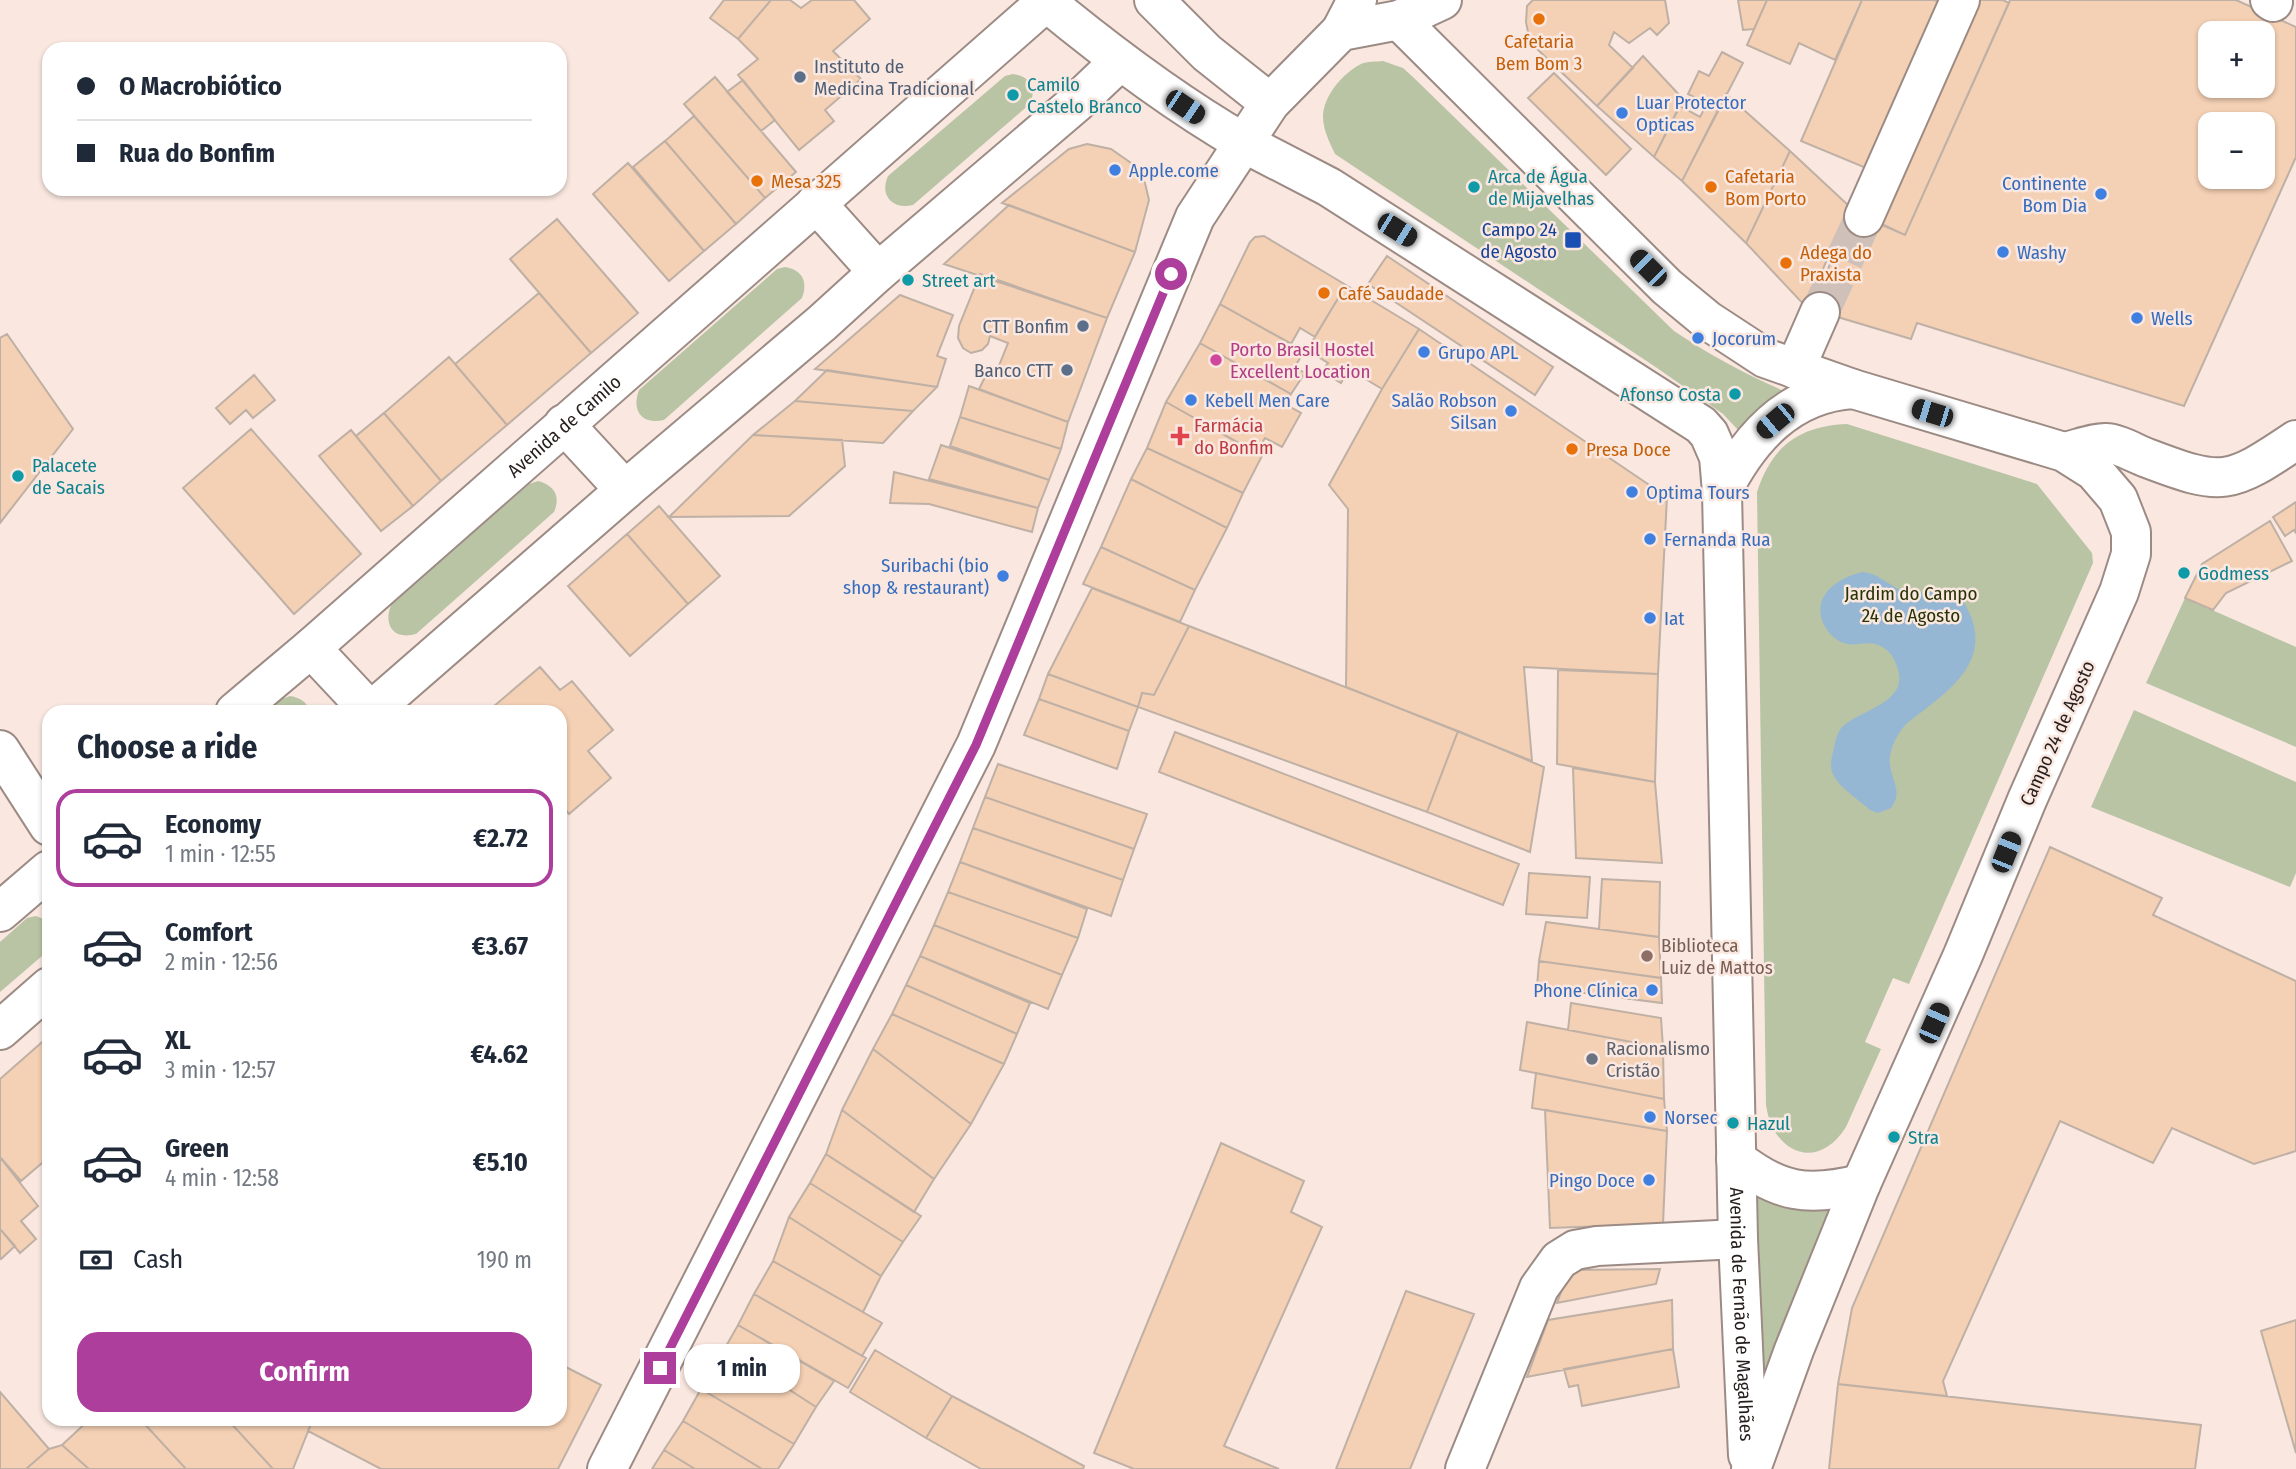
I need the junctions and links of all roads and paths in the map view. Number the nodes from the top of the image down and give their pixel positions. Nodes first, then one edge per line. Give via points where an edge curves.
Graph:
1 (1154, 0) edge
2 (1442, 0) edge
3 (1960, 0) edge
4 (1045, 1) edge
5 (1349, 16) edge
6 (1399, 20) junction
7 (1121, 61) junction
8 (1270, 103) junction
9 (1244, 143) junction
10 (816, 203) junction
11 (1864, 216) tunnel mouth
12 (878, 272) junction
13 (1820, 312) tunnel mouth
14 (1795, 369) junction
15 (1853, 389) junction
16 (564, 424) junction
17 (2296, 440) edge
18 (2064, 452) junction
19 (625, 490) junction
20 (1722, 492) junction
21 (311, 648) junction
22 (243, 705) edge
23 (364, 705) edge
24 (378, 705) edge
25 (0, 750) edge
26 (42, 815) edge
27 (42, 876) edge
28 (0, 912) edge
29 (42, 993) edge
30 (0, 1030) edge
31 (1736, 1158) junction
32 (1861, 1184) junction
33 (1738, 1239) junction
34 (607, 1469) edge
35 (1465, 1469) edge
36 (1750, 1469) edge

1 - 8 main road via 1207,53
2 - 6 main road
3 - 11 main road via 1896,160
4 - 7 main road, Campo 24 de Agosto
4 - 10 main road, Avenida de Camilo
5 - 6 main road
5 - 8 main road
6 - 14 main road, Campo 24 de Agosto via 1668,287 1707,320 1765,358
7 - 9 main road, Campo 24 de Agosto
7 - 12 main road
8 - 9 main road
9 - 20 main road, Campo 24 de Agosto via 1329,187 1701,425 1718,457
9 - 34 main road via 1195,217 976,745
10 - 12 main road
10 - 16 main road, Avenida de Camilo
12 - 19 main road
13 - 14 main road
14 - 15 main road, Campo 24 de Agosto
15 - 18 main road, Campo 24 de Agosto
15 - 20 main road, Campo 24 de Agosto via 1822,393 1775,421 1740,458
16 - 19 main road
16 - 21 main road, Avenida de Camilo
17 - 18 main road, Campo 24 de Agosto via 2255,467 2223,479 2185,473 2106,443
18 - 32 main road, Campo 24 de Agosto via 2094,471 2118,499 2131,532 2131,554 1964,956
19 - 24 main road
20 - 31 main road, Campo 24 de Agosto
21 - 22 main road, Avenida de Camilo
21 - 23 main road
25 - 26 main road
27 - 28 main road
29 - 30 main road
31 - 32 main road via 1756,1175 1807,1192
31 - 33 main road, Avenida de Fernão de Magalhães
32 - 36 main road, Avenida de Fernão de Magalhães
33 - 35 main road via 1597,1246 1575,1250 1559,1260 1539,1288
33 - 36 main road, Avenida de Fernão de Magalhães

